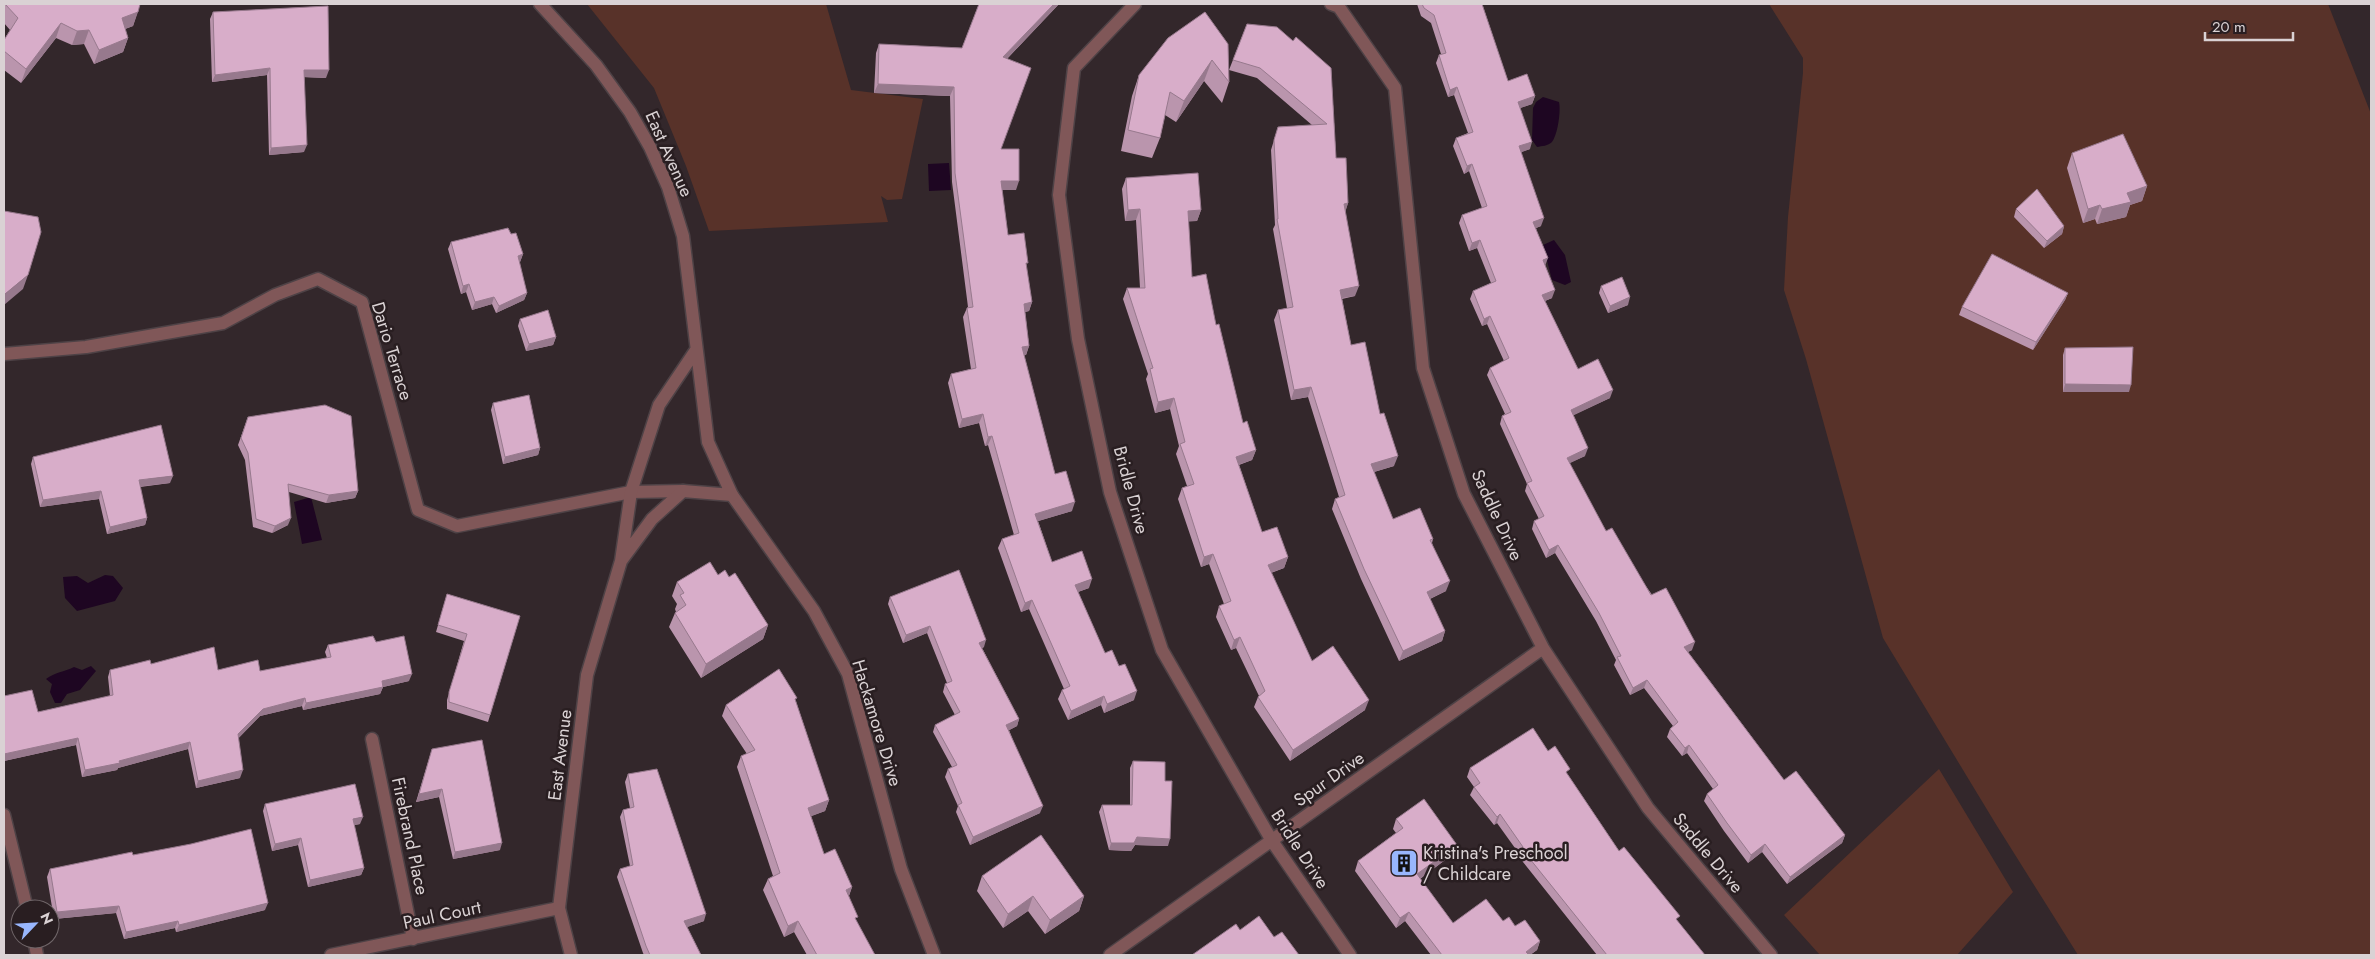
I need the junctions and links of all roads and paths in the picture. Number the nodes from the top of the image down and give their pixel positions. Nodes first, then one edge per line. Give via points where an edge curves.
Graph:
1 (540, 4) edge
2 (1135, 4) edge
3 (1331, 4) edge
4 (696, 350) junction
5 (4, 354) edge
6 (683, 491) junction
7 (631, 492) junction
8 (732, 495) junction
9 (621, 561) junction
10 (1543, 648) junction
11 (372, 739) dead end
12 (4, 815) edge
13 (1272, 841) junction
14 (24, 899) edge
15 (559, 908) junction
16 (413, 939) junction
17 (331, 955) edge
18 (571, 955) edge
19 (934, 955) edge
20 (1110, 955) edge
21 (1350, 955) edge
22 (1771, 955) edge

1 - 4 street, East Avenue via 596,65 630,112 650,147 668,187 683,236
2 - 13 street, Bridle Drive via 1074,68 1059,195 1078,339 1110,492 1162,650
3 - 10 street, Saddle Drive via 1339,8 1395,88 1423,368 1464,494
4 - 7 street, East Avenue via 659,405
4 - 8 street, East Avenue via 708,442
5 - 7 street, Dario Terrace via 86,347 223,323 275,295 318,279 362,302 418,510 457,526
6 - 7 street, Dario Terrace
6 - 8 street
6 - 9 street, East Avenue via 652,519
7 - 9 street, East Avenue
8 - 19 street, Hackamore Drive via 814,611 848,674 901,870
9 - 15 street, East Avenue via 587,675
10 - 13 street, Spur Drive
10 - 22 street, Saddle Drive via 1648,808
11 - 16 street, Firebrand Place
12 - 14 street
13 - 20 street, Spur Drive
13 - 21 street, Bridle Drive
15 - 16 street, Paul Court
15 - 18 street, East Avenue
16 - 17 street, Paul Court

